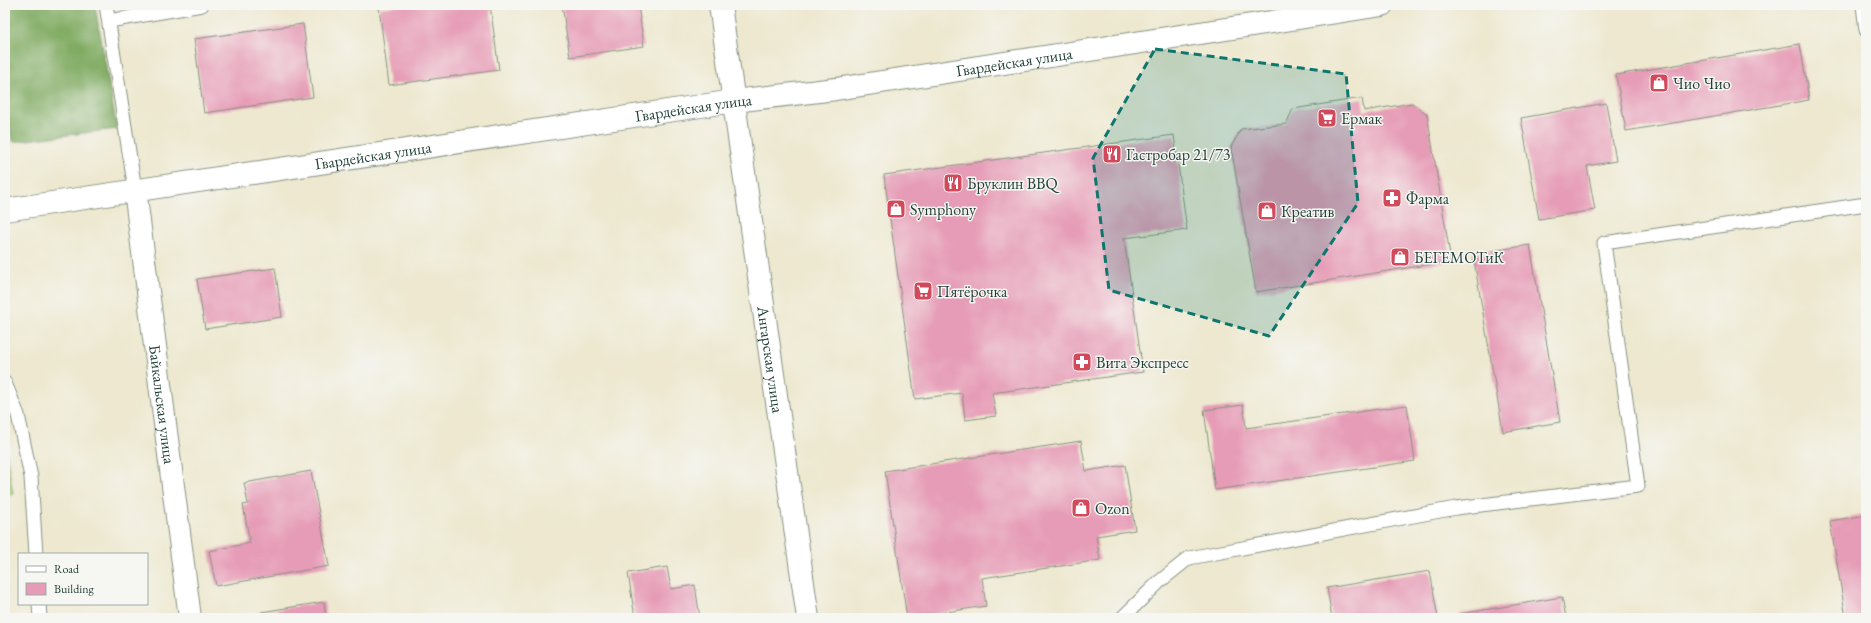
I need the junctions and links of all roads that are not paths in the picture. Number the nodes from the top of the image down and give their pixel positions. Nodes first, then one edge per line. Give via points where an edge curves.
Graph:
1 (106, 5) edge
2 (202, 5) edge
3 (720, 5) edge
4 (1382, 5) edge
5 (1863, 5) edge
6 (109, 21) junction
7 (1866, 30) edge
8 (734, 101) junction
9 (135, 190) junction
10 (1866, 204) edge
11 (5, 210) edge
12 (5, 383) edge
13 (36, 553) edge
14 (39, 605) edge
15 (40, 618) edge
16 (190, 618) edge
17 (808, 618) edge
18 (1122, 618) edge

1 - 6 lane
2 - 6 lane
3 - 8 street, Ангарская улица
4 - 8 street, Гвардейская улица via 836,89
5 - 7 lane
6 - 9 lane
8 - 9 street, Гвардейская улица
8 - 17 street, Ангарская улица
9 - 11 street, Гвардейская улица
9 - 16 street, Байкальская улица
10 - 18 lane via 1604,243 1638,486 1456,508 1190,558 1159,582
12 - 13 lane via 18,415 31,477
14 - 15 lane

